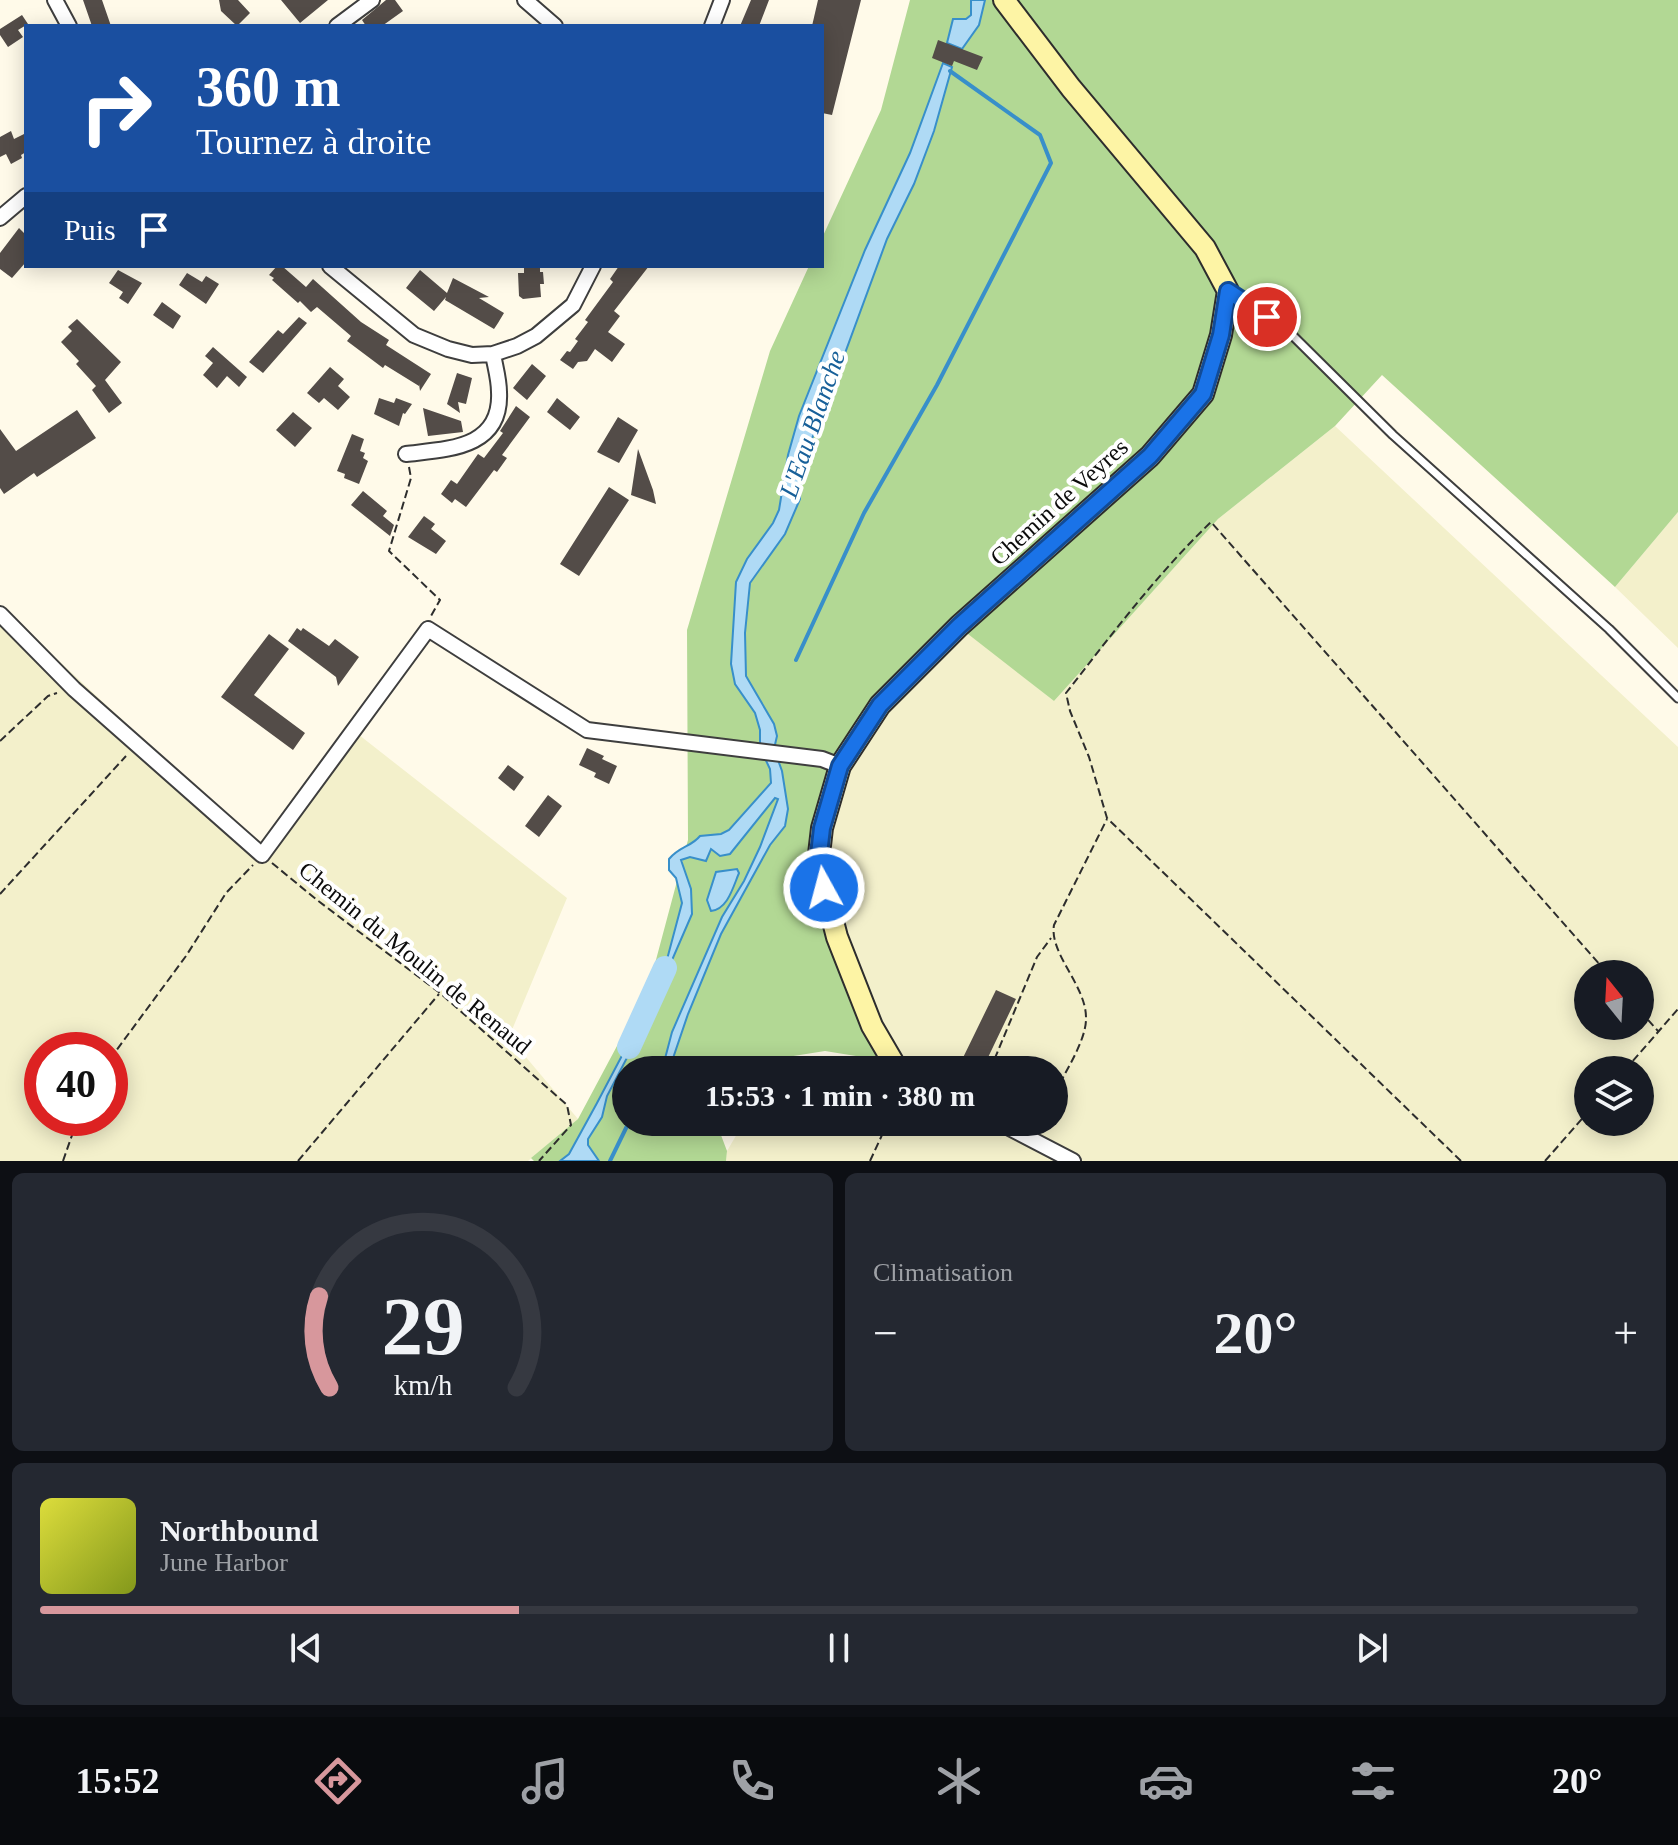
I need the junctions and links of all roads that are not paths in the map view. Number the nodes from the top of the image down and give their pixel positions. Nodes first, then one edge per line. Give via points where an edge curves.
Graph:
1 (55, 0) edge
2 (372, 0) edge
3 (525, 0) edge
4 (722, 0) edge
5 (1004, 0) edge
6 (68, 24) edge
7 (340, 24) edge
8 (553, 24) edge
9 (713, 24) edge
10 (24, 198) edge
11 (0, 218) edge
12 (332, 268) edge
13 (592, 268) edge
14 (1228, 291) junction
15 (493, 354) junction
16 (406, 454) road end
17 (0, 614) edge
18 (1678, 698) edge
19 (840, 766) junction
20 (892, 1056) edge
21 (1025, 1136) edge
22 (1073, 1161) edge

1 - 6 street
2 - 7 street
3 - 8 street
4 - 9 street
5 - 14 street via 1205,248
10 - 11 street
12 - 15 street via 414,335 472,355
13 - 15 street via 573,305 556,321 517,346
14 - 18 lane via 1286,329
14 - 19 street, Chemin de Veyres via 1203,394 1150,456 959,626 880,705
15 - 16 street via 500,394 492,426 467,446
17 - 19 street via 74,689 262,855 428,629 587,730 822,759
19 - 20 street, Chemin de Veyres via 818,863 837,937 872,1026
21 - 22 street

